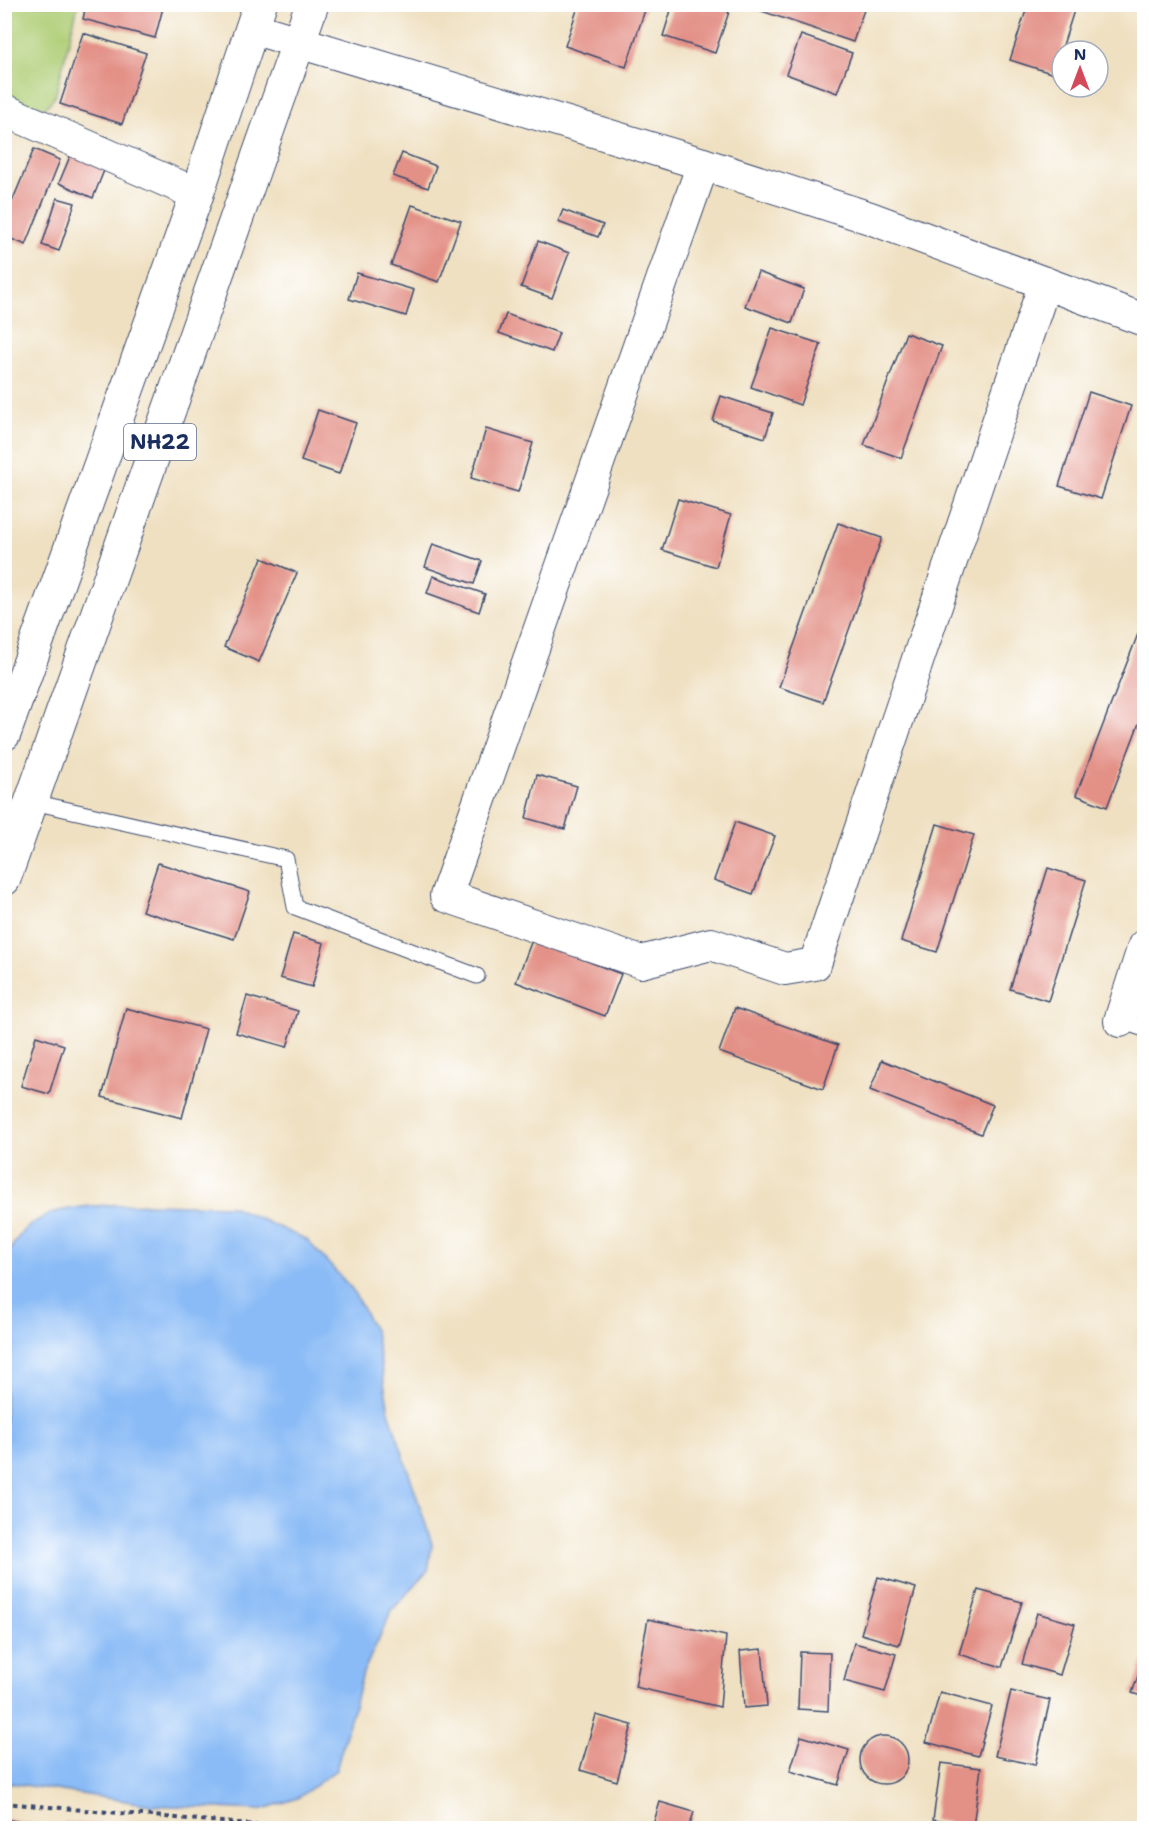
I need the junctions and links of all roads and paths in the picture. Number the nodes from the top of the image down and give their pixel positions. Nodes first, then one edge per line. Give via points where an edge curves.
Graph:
1 (312, 4) edge
2 (256, 16) edge
3 (299, 42) junction
4 (4, 110) edge
5 (703, 164) junction
6 (197, 194) junction
7 (1045, 283) junction
8 (1144, 320) edge
9 (4, 734) edge
10 (33, 802) junction
11 (4, 879) edge
12 (1144, 946) edge
13 (477, 976) dead end
14 (1132, 1025) edge
15 (4, 1803) edge
16 (291, 1828) edge

1 - 3 highway, NH22
2 - 3 street
2 - 6 highway, NH22
3 - 5 street
3 - 10 highway, NH22
4 - 6 street
5 - 7 street via 870,218
5 - 7 street via 446,896 641,962 711,944 784,969 815,964
6 - 9 highway, NH22
7 - 8 street
10 - 11 highway, NH22
10 - 13 lane via 286,859 295,907
12 - 14 street
15 - 16 path

